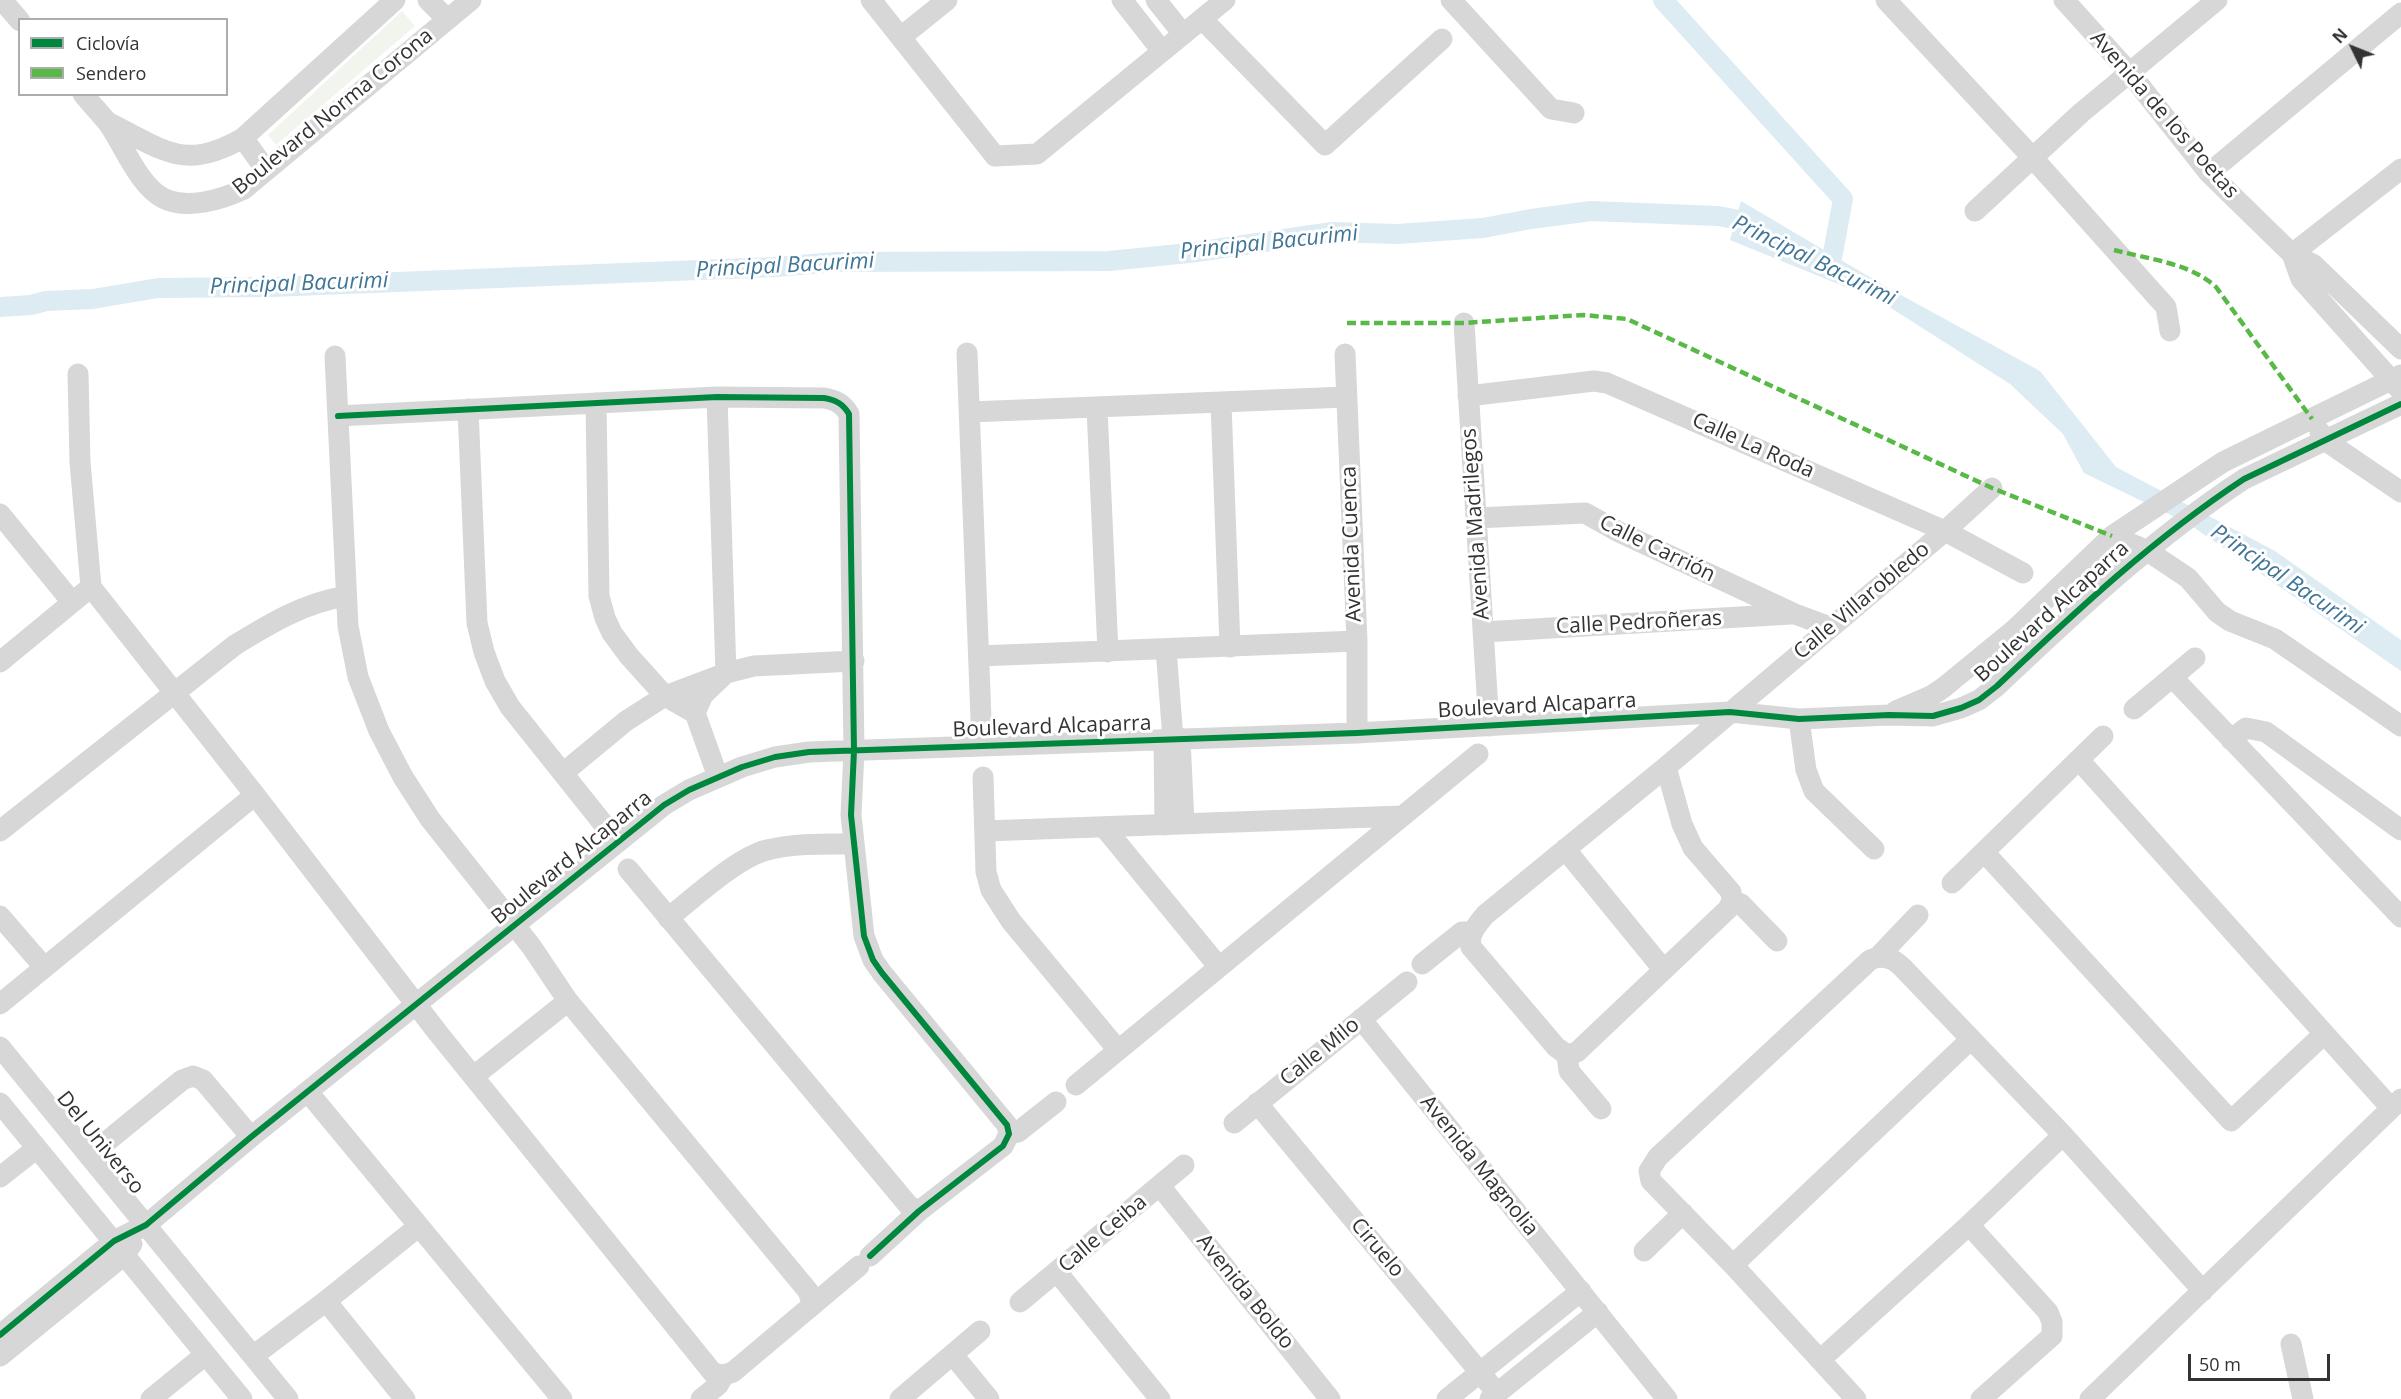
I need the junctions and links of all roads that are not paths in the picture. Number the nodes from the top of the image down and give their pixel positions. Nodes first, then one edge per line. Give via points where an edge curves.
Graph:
1 (2, 0) edge
2 (395, 0) edge
3 (428, 0) edge
4 (471, 0) edge
5 (871, 0) edge
6 (947, 0) edge
7 (1122, 0) edge
8 (1156, 0) edge
9 (1225, 0) edge
10 (1451, 0) edge
11 (1886, 0) edge
12 (2064, 0) edge
13 (2217, 0) edge
14 (2401, 13) edge
15 (18, 19) edge
16 (447, 19) junction
17 (1202, 19) junction
18 (1183, 34) junction
19 (901, 37) junction
20 (1442, 39) dead end
21 (1162, 51) junction
22 (2129, 72) junction
23 (85, 96) edge
24 (1574, 113) dead end
25 (108, 123) junction
26 (243, 138) junction
27 (2031, 156) junction
28 (266, 170) junction
29 (2401, 170) edge
30 (2209, 174) junction
31 (1975, 211) dead end
32 (2292, 254) junction
33 (1464, 323) dead end
34 (2170, 331) dead end
35 (2401, 349) edge
36 (968, 353) dead end
37 (1345, 354) dead end
38 (335, 356) dead end
39 (78, 374) dead end
40 (2398, 382) edge
41 (1468, 396) junction
42 (717, 397) junction
43 (1346, 397) junction
44 (596, 403) junction
45 (1221, 403) junction
46 (2401, 404) edge
47 (1097, 408) junction
48 (468, 409) junction
49 (970, 412) junction
50 (338, 416) junction
51 (2312, 419) junction
52 (2326, 441) junction
53 (1992, 488) dead end
54 (2401, 492) edge
55 (0, 514) edge
56 (1476, 518) junction
57 (1945, 531) junction
58 (2120, 531) junction
59 (2152, 545) junction
60 (2023, 573) dead end
61 (91, 587) junction
62 (346, 597) junction
63 (72, 602) junction
64 (1795, 614) junction
65 (1830, 627) junction
66 (1483, 632) junction
67 (1357, 641) junction
68 (1230, 646) junction
69 (1166, 649) junction
70 (1108, 652) junction
71 (979, 656) junction
72 (2195, 658) dead end
73 (854, 661) junction
74 (0, 662) edge
75 (726, 673) junction
76 (2172, 677) junction
77 (174, 694) junction
78 (665, 696) junction
79 (2134, 709) dead end
80 (1730, 712) junction
81 (695, 713) junction
82 (1888, 715) junction
83 (1799, 719) junction
84 (1489, 726) junction
85 (2401, 726) edge
86 (1357, 733) junction
87 (2103, 736) dead end
88 (1172, 739) junction
89 (2231, 740) junction
90 (982, 745) junction
91 (854, 751) junction
92 (1478, 754) dead end
93 (2079, 760) junction
94 (1666, 767) junction
95 (563, 773) junction
96 (718, 777) junction
97 (983, 777) dead end
98 (255, 795) junction
99 (1402, 816) junction
100 (1174, 824) junction
101 (1104, 827) junction
102 (2401, 830) edge
103 (0, 831) edge
104 (985, 831) junction
105 (617, 841) junction
106 (854, 844) junction
107 (1565, 849) junction
108 (1874, 849) dead end
109 (1984, 852) junction
110 (628, 869) dead end
111 (1952, 883) dead end
112 (1732, 901) junction
113 (1917, 915) dead end
114 (0, 916) edge
115 (2401, 917) edge
116 (668, 918) junction
117 (514, 926) junction
118 (1472, 932) junction
119 (1777, 941) dead end
120 (1878, 957) junction
121 (1422, 964) dead end
122 (44, 967) junction
123 (1219, 967) junction
124 (1663, 969) junction
125 (1407, 982) dead end
126 (568, 1001) junction
127 (0, 1004) edge
128 (417, 1005) junction
129 (1361, 1019) junction
130 (2324, 1034) junction
131 (1970, 1040) junction
132 (0, 1047) edge
133 (1118, 1050) junction
134 (1567, 1055) junction
135 (474, 1076) junction
136 (1077, 1085) dead end
137 (308, 1092) junction
138 (1056, 1102) dead end
139 (0, 1103) edge
140 (1257, 1103) junction
141 (2396, 1103) edge
142 (1601, 1109) dead end
143 (1234, 1123) dead end
144 (1010, 1134) junction
145 (2063, 1135) junction
146 (251, 1137) junction
147 (37, 1148) junction
148 (89, 1155) junction
149 (1184, 1165) dead end
150 (0, 1178) edge
151 (1160, 1186) junction
152 (919, 1211) junction
153 (1683, 1214) junction
154 (146, 1225) junction
155 (1969, 1225) junction
156 (419, 1226) junction
157 (119, 1248) junction
158 (1644, 1251) dead end
159 (1733, 1265) junction
160 (1057, 1272) junction
161 (1581, 1291) junction
162 (2203, 1291) junction
163 (326, 1302) junction
164 (1020, 1302) dead end
165 (812, 1303) junction
166 (1598, 1312) junction
167 (980, 1331) dead end
168 (0, 1335) edge
169 (2291, 1344) dead end
170 (205, 1355) junction
171 (953, 1355) junction
172 (0, 1356) edge
173 (253, 1356) junction
174 (1820, 1360) junction
175 (1480, 1372) junction
176 (724, 1375) junction
177 (1493, 1396) edge
178 (151, 1399) edge
179 (242, 1399) edge
180 (288, 1399) edge
181 (405, 1399) edge
182 (562, 1399) edge
183 (701, 1399) edge
184 (900, 1399) edge
185 (989, 1399) edge
186 (1160, 1399) edge
187 (1330, 1399) edge
188 (1447, 1399) edge
189 (1667, 1399) edge
190 (1856, 1399) edge
191 (1981, 1399) edge
192 (2090, 1399) edge
193 (2303, 1399) edge

1 - 15 street
2 - 26 street, Boulevard Norma Corona
3 - 16 street
4 - 16 street, Boulevard Norma Corona
5 - 19 street
6 - 19 street
7 - 21 street
8 - 18 street
9 - 17 street
10 - 24 street via 1551,109
11 - 27 street
12 - 22 street, Avenida de los Poetas
13 - 22 street
14 - 30 street
16 - 28 street, Boulevard Norma Corona
17 - 18 street
17 - 20 street via 1325,145
18 - 21 street
19 - 21 street via 995,156 1037,154
22 - 27 street
22 - 30 street, Avenida de los Poetas
23 - 25 street
25 - 26 street, Boulevard Norma Corona via 174,156 223,149
25 - 28 street, Boulevard Norma Corona via 146,183 162,198 182,204 225,198 244,189
26 - 28 street
27 - 31 street
27 - 34 street via 2166,307
29 - 32 street
30 - 32 street, Avenida de los Poetas
32 - 35 street, Avenida de los Poetas via 2314,265
32 - 40 street, Avenida de los Poetas via 2301,279
33 - 41 street, Avenida Madrilegos
36 - 49 street
37 - 43 street, Avenida Cuenca
38 - 50 street
39 - 61 street via 80,462
40 - 51 street, Boulevard Alcaparra
41 - 56 street, Avenida Madrilegos
41 - 57 street, Calle La Roda via 1594,381 1607,383
42 - 44 street
42 - 73 street via 824,398 835,400 849,414
42 - 75 street
43 - 45 street
43 - 67 street, Avenida Cuenca
44 - 48 street
44 - 78 street via 599,596 612,633
45 - 47 street
45 - 68 street
46 - 52 street, Boulevard Alcaparra
47 - 49 street
47 - 70 street
48 - 50 street
48 - 95 street via 477,623 484,652 510,707
49 - 71 street
50 - 62 street
51 - 52 street
51 - 58 street, Boulevard Alcaparra via 2223,462
52 - 54 street
52 - 59 street, Boulevard Alcaparra via 2244,479
53 - 57 street, Calle Villarobledo
55 - 63 street
56 - 64 street, Calle Carrión via 1585,513
56 - 66 street, Avenida Madrilegos
57 - 60 street, Calle La Roda
57 - 65 street, Calle Villarobledo
58 - 59 street
58 - 82 street, Boulevard Alcaparra via 2015,629 1943,688
59 - 82 street, Boulevard Alcaparra via 1978,700 1933,716
59 - 85 street via 2217,612 2275,639
61 - 63 street
61 - 77 street
62 - 77 street via 324,600 272,622
62 - 117 street via 358,677 379,731 430,819
63 - 74 street
64 - 65 street, Calle Carrión
64 - 66 street, Calle Pedroñeras
65 - 80 street, Calle Villarobledo
66 - 84 street, Avenida Madrilegos
67 - 68 street
67 - 86 street, Avenida Cuenca
68 - 69 street
69 - 70 street
69 - 88 street
70 - 71 street
71 - 90 street
72 - 76 street
73 - 75 street via 754,666
73 - 91 street
75 - 78 street
75 - 81 street via 703,695
76 - 79 street
76 - 89 street
77 - 98 street
77 - 103 street
78 - 81 street
78 - 95 street via 626,721
80 - 83 street, Boulevard Alcaparra
80 - 84 street, Boulevard Alcaparra
80 - 94 street, Calle Villarobledo
81 - 96 street
82 - 83 street, Boulevard Alcaparra
83 - 108 street via 1806,770 1814,791
84 - 86 street, Boulevard Alcaparra
86 - 88 street, Boulevard Alcaparra
87 - 93 street
88 - 90 street, Boulevard Alcaparra
88 - 100 street
89 - 102 street via 2246,728 2266,732
89 - 115 street
90 - 91 street, Boulevard Alcaparra
91 - 96 street, Boulevard Alcaparra via 775,757
91 - 106 street
92 - 99 street
93 - 109 street
93 - 130 street
94 - 107 street, Calle Villarobledo
94 - 112 street via 1693,848 1731,892
95 - 105 street
96 - 105 street, Boulevard Alcaparra via 664,805
97 - 104 street
98 - 122 street
98 - 128 street
99 - 100 street
99 - 123 street
100 - 101 street
101 - 104 street
101 - 123 street
104 - 133 street via 986,872 991,890 1011,921
105 - 117 street, Boulevard Alcaparra
106 - 116 street via 803,844 765,851 731,869
106 - 144 street via 864,936 873,960 1007,1125
107 - 118 street, Calle Villarobledo via 1485,915
107 - 124 street
109 - 111 street
109 - 130 street via 2231,1120
110 - 116 street
112 - 119 street via 1741,904
112 - 124 street
113 - 120 street
114 - 122 street
116 - 152 street via 909,1206
117 - 126 street
117 - 128 street, Boulevard Alcaparra
118 - 121 street via 1462,932
118 - 134 street via 1471,947
120 - 131 street via 1896,961
120 - 153 street via 1651,1165 1651,1181
122 - 127 street
123 - 133 street
124 - 134 street via 1577,1052
125 - 129 street, Calle Milo
126 - 135 street
126 - 165 street via 808,1290
128 - 135 street
128 - 137 street, Boulevard Alcaparra
129 - 140 street, Calle Milo
129 - 161 street, Avenida Magnolia
130 - 141 street
131 - 145 street
131 - 159 street
132 - 148 street, Del Universo
133 - 136 street
134 - 142 street via 1569,1071
135 - 176 street via 713,1373
137 - 146 street, Boulevard Alcaparra
137 - 156 street
138 - 144 street
139 - 147 street
140 - 143 street, Calle Milo
140 - 175 street, Ciruelo
141 - 162 street
144 - 152 street via 1003,1146
145 - 155 street
145 - 162 street
146 - 148 street via 203,1080 193,1076 182,1080
146 - 154 street, Boulevard Alcaparra
147 - 150 street
147 - 157 street
148 - 154 street, Del Universo
149 - 151 street, Calle Ceiba
151 - 160 street, Calle Ceiba
151 - 187 street, Avenida Boldo
152 - 165 street
153 - 158 street
153 - 159 street
154 - 157 street, Boulevard Alcaparra
154 - 173 street, Del Universo
155 - 174 street
155 - 191 street via 2048,1312 2053,1329 2052,1336
156 - 163 street
156 - 182 street
157 - 168 street, Boulevard Alcaparra
157 - 170 street
157 - 172 street, Boulevard Alcaparra
159 - 174 street
160 - 164 street, Calle Ceiba
160 - 186 street
161 - 166 street, Avenida Magnolia
161 - 175 street
162 - 192 street
163 - 173 street
163 - 181 street
165 - 176 street via 733,1372
166 - 177 street
166 - 189 street, Avenida Magnolia
167 - 171 street
169 - 193 street
170 - 178 street
170 - 179 street
171 - 184 street
171 - 185 street
173 - 180 street, Del Universo
174 - 190 street
175 - 177 street, Ciruelo
175 - 188 street
176 - 183 street

